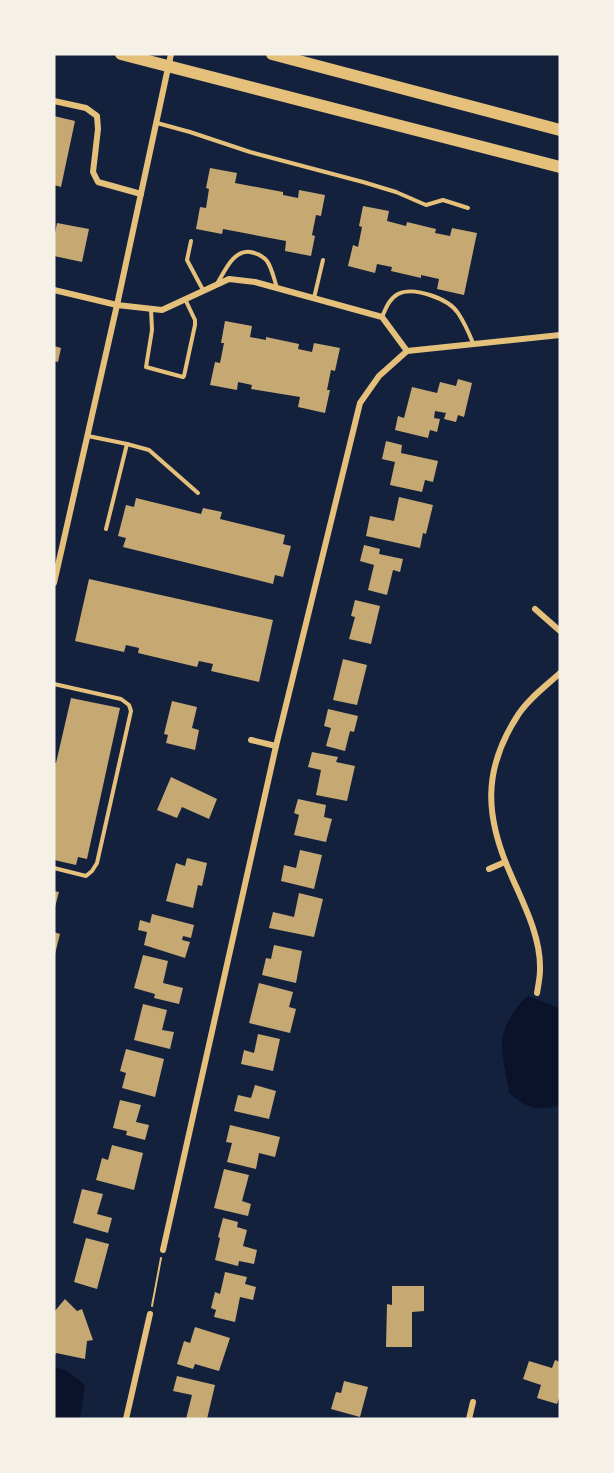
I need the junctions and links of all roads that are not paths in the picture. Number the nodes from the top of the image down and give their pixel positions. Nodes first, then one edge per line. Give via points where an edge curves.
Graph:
1 (121, 54) edge
2 (272, 54) edge
3 (170, 60) edge
4 (54, 101) edge
5 (156, 123) junction
6 (560, 130) edge
7 (560, 167) edge
8 (141, 194) junction
9 (468, 208) dead end
10 (191, 241) dead end
11 (323, 260) dead end
12 (217, 284) junction
13 (277, 288) junction
14 (54, 290) edge
15 (203, 290) junction
16 (314, 298) junction
17 (185, 299) junction
18 (117, 305) junction
19 (151, 309) junction
20 (382, 318) junction
21 (560, 335) edge
22 (473, 343) junction
23 (407, 351) junction
24 (88, 436) junction
25 (127, 444) junction
26 (198, 493) dead end
27 (106, 529) dead end
28 (54, 583) edge
29 (535, 609) dead end
30 (560, 631) edge
31 (560, 673) edge
32 (54, 684) edge
33 (251, 740) dead end
34 (276, 746) junction
35 (505, 862) junction
36 (54, 868) edge
37 (489, 869) dead end
38 (537, 993) dead end
39 (163, 1250) road end
40 (150, 1314) road end
41 (473, 1402) dead end
42 (126, 1419) edge
43 (469, 1419) edge

1 - 3 highway
2 - 6 highway
3 - 5 street
3 - 7 highway
4 - 8 street via 86,108 97,116 93,172 98,182
5 - 8 street
5 - 9 lane via 396,192 426,205 443,200
8 - 18 street
10 - 15 lane via 187,260
11 - 16 lane
12 - 13 street via 229,279
12 - 13 lane via 229,263 244,251 262,255
12 - 15 street
13 - 16 street
14 - 18 street
15 - 17 street
16 - 20 street
17 - 19 street via 162,310
17 - 19 lane via 195,325 183,377 146,368
18 - 19 street
18 - 24 street
20 - 22 lane via 390,300 400,292 420,292 458,311
20 - 23 street
21 - 22 street
22 - 23 street
23 - 34 street via 379,376 360,403
24 - 25 lane
24 - 28 street
25 - 26 lane via 149,450
25 - 27 lane
29 - 30 street
31 - 35 street via 519,713 497,758 490,787 492,820
32 - 36 lane via 121,699 131,711 97,863 86,876
33 - 34 street
34 - 39 street
35 - 37 street
35 - 38 street via 530,918 540,970
40 - 42 street
41 - 43 street

